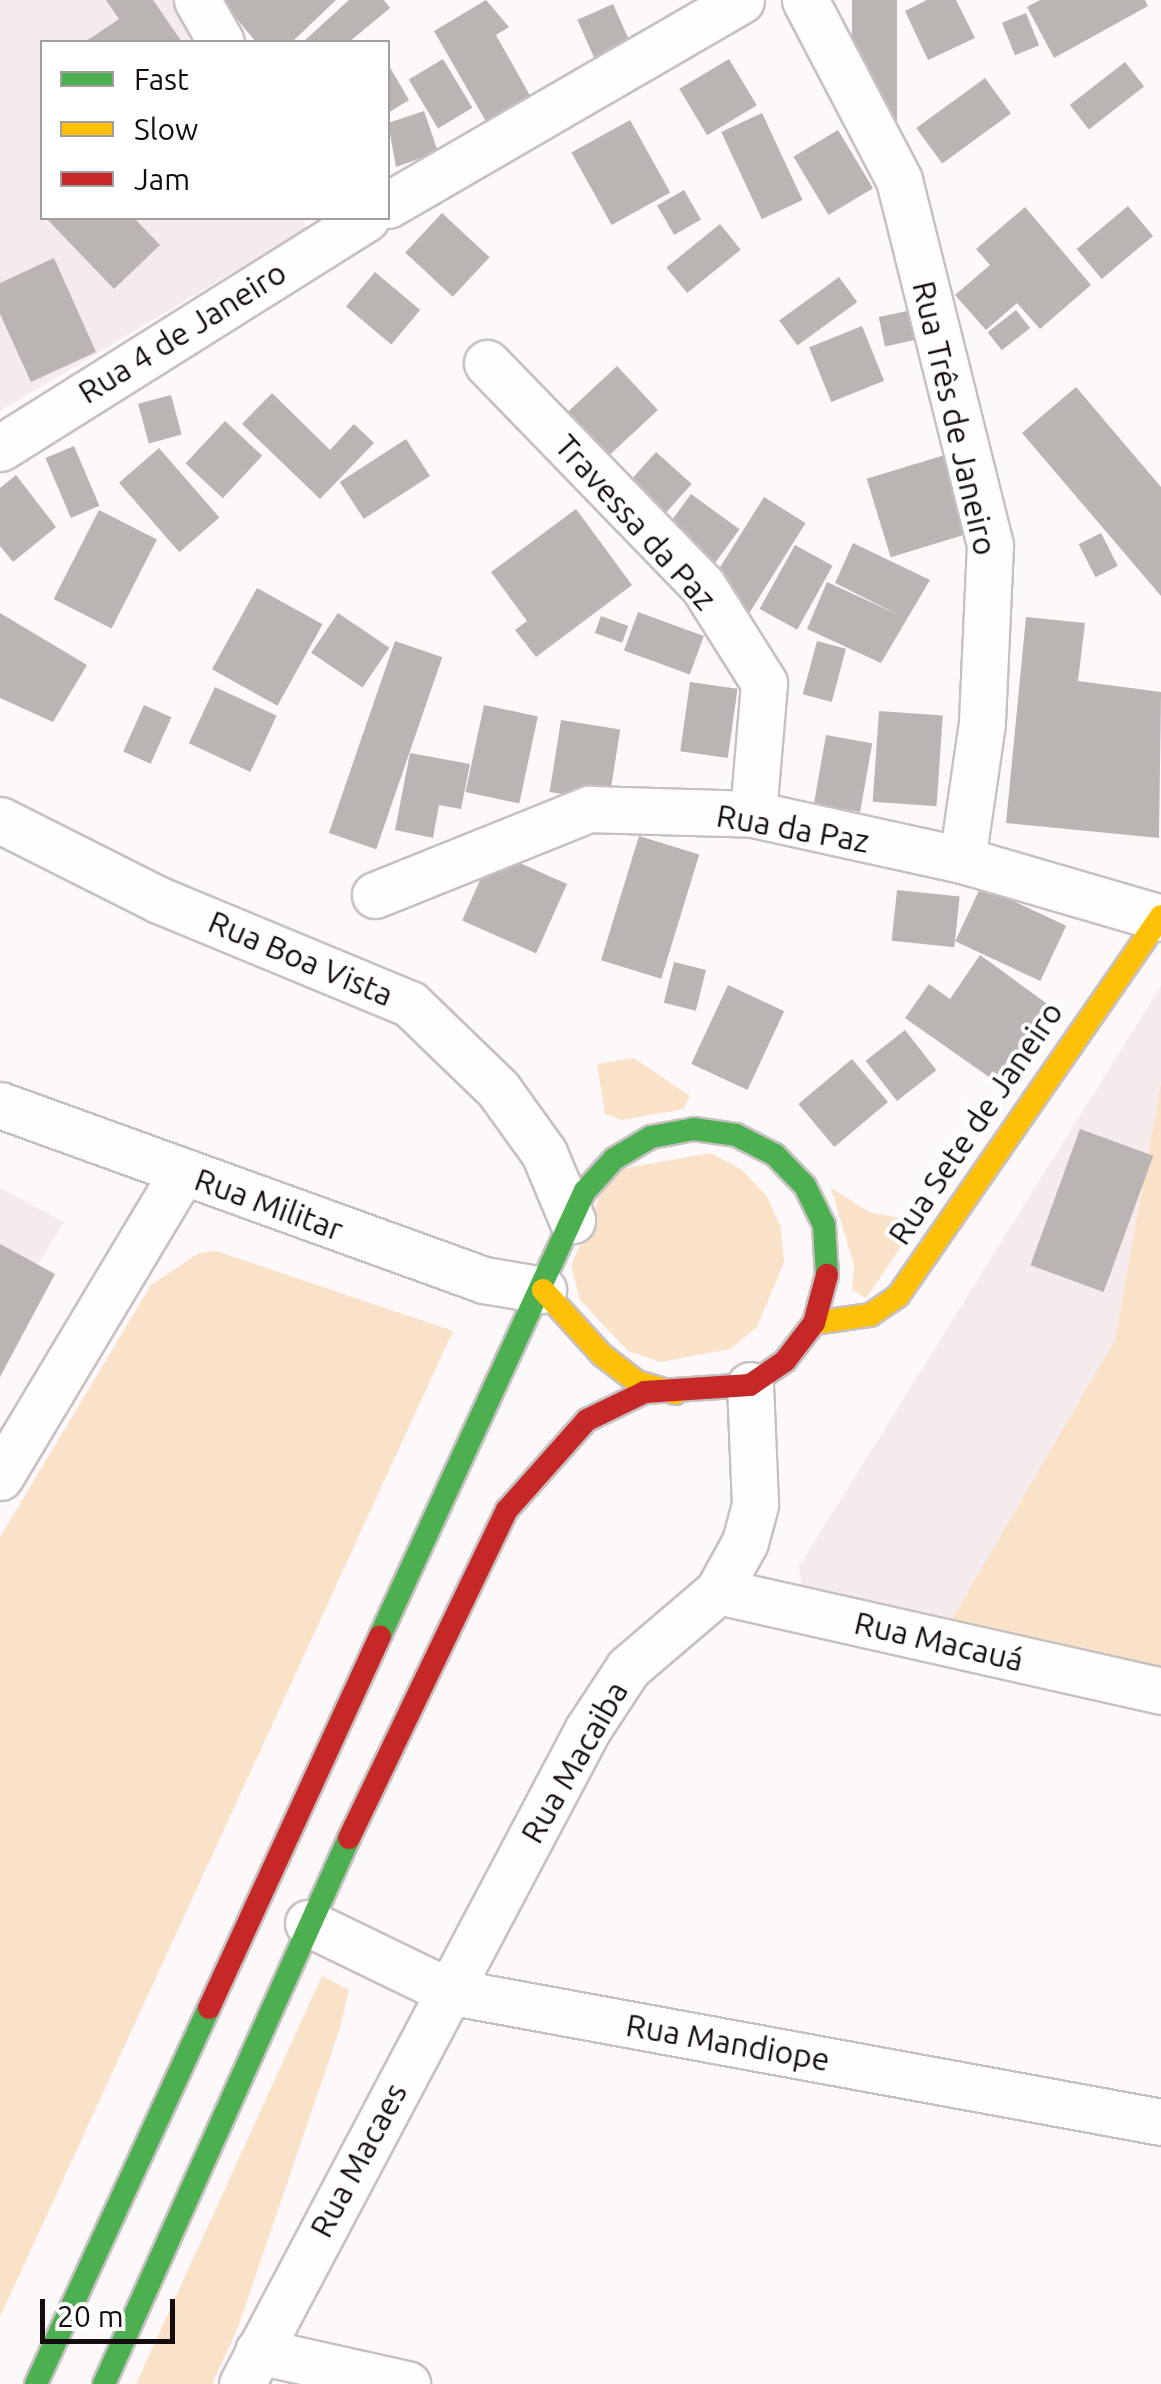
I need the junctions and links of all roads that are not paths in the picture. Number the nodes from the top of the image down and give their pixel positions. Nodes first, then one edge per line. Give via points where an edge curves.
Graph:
1 (197, 0) edge
2 (741, 0) edge
3 (805, 0) edge
4 (686, 12) edge
5 (220, 40) edge
6 (390, 204) edge
7 (340, 224) edge
8 (488, 363) dead end
9 (0, 448) edge
10 (752, 814) junction
11 (0, 820) edge
12 (962, 860) junction
13 (374, 895) dead end
14 (1160, 917) edge
15 (0, 1106) edge
16 (182, 1173) junction
17 (572, 1220) junction
18 (543, 1290) junction
19 (814, 1323) junction
20 (750, 1384) junction
21 (679, 1395) junction
22 (0, 1477) edge
23 (718, 1591) junction
24 (1161, 1691) edge
25 (308, 1923) junction
26 (448, 1991) junction
27 (1161, 2122) edge
28 (250, 2367) edge
29 (36, 2384) edge
30 (104, 2384) edge
31 (407, 2384) edge

1 - 5 street
2 - 4 street
3 - 12 street, Rua Três de Janeiro via 899,180 990,545 982,723
4 - 6 street
7 - 9 street, Rua 4 de Janeiro
8 - 10 street, Travessa da Paz via 703,586 764,683
10 - 12 street, Rua da Paz
10 - 13 street, Rua da Paz via 589,809
11 - 17 street, Rua Boa Vista via 159,900 410,1004 498,1089 544,1152
12 - 14 street, Rua da Paz
14 - 19 main road, Rua Sete de Janeiro via 898,1296 870,1315
15 - 16 street, Rua Militar
16 - 18 street, Rua Militar via 484,1280
16 - 22 street
17 - 18 main road
17 - 19 main road via 614,1158 651,1137 694,1129 736,1136 775,1155 805,1186 824,1225 830,1268
18 - 21 main road via 602,1355 637,1382
18 - 29 main road via 496,1374
19 - 20 main road via 785,1361
20 - 21 main road
20 - 23 street, Rua Macaiba via 755,1504
21 - 25 main road via 626,1398 587,1420 507,1510
23 - 24 street, Rua Macauá
23 - 26 street, Rua Macaiba via 628,1668
25 - 26 street, Rua Mandiope
25 - 30 main road
26 - 27 street, Rua Mandiope
26 - 28 street, Rua Macaes
28 - 31 street

